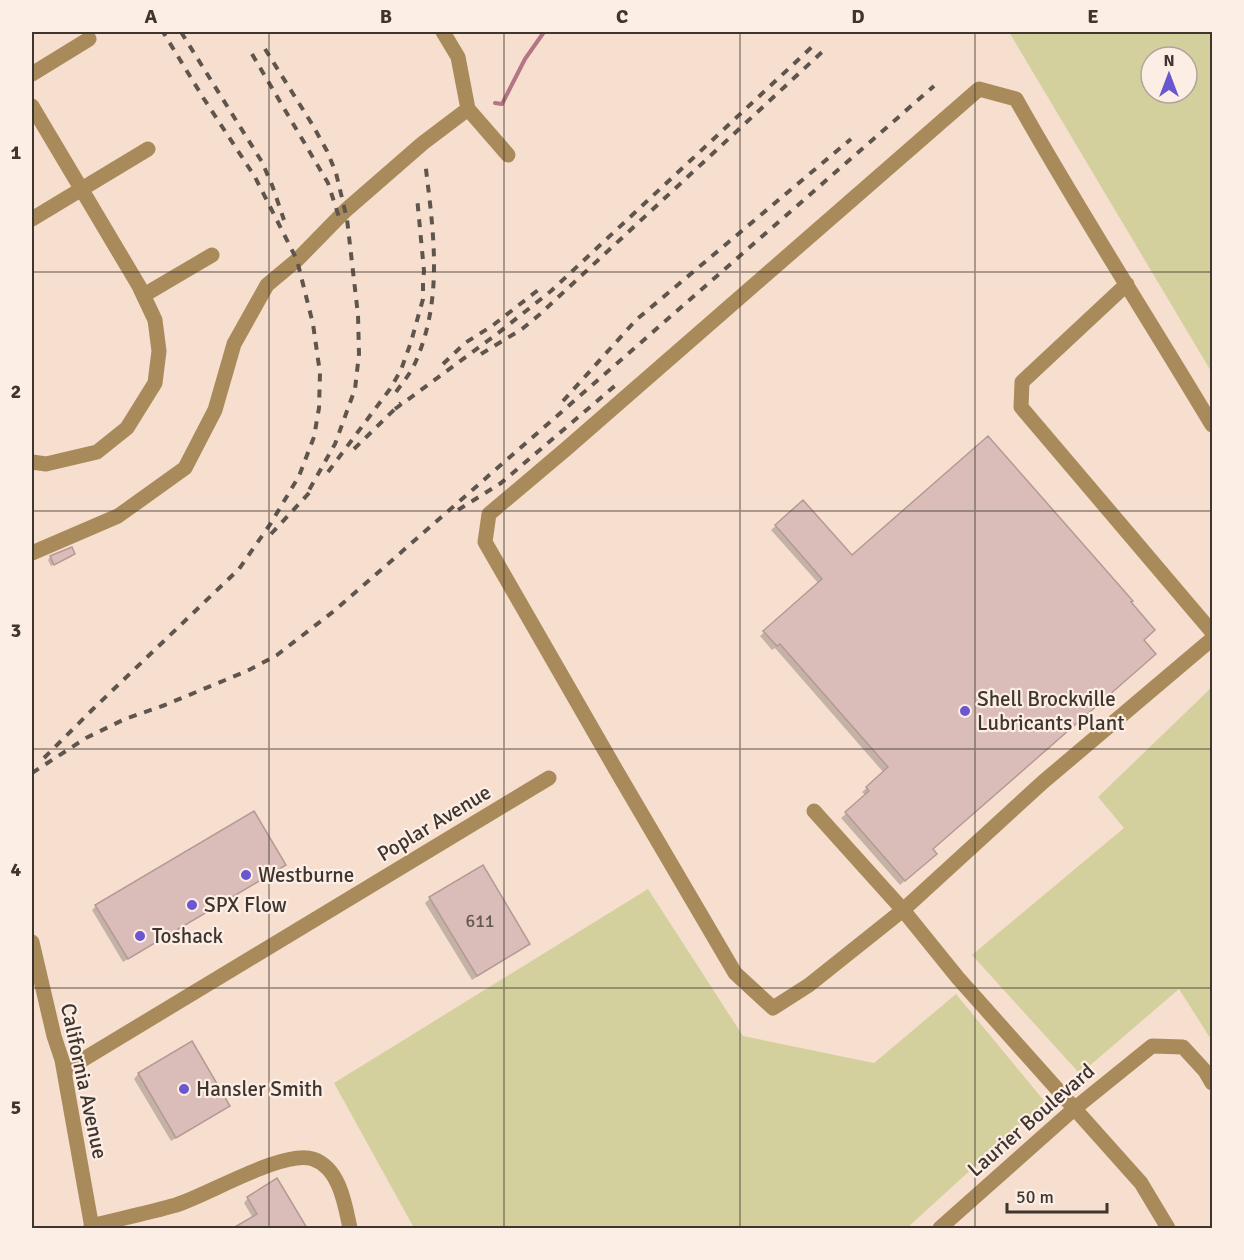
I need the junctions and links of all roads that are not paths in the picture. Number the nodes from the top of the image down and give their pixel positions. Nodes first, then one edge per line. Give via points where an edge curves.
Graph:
1 (443, 32) edge
2 (89, 39) dead end
3 (32, 74) edge
4 (32, 106) edge
5 (468, 109) junction
6 (148, 149) dead end
7 (508, 155) dead end
8 (81, 189) junction
9 (32, 219) edge
10 (212, 255) dead end
11 (1127, 284) junction
12 (144, 295) junction
13 (1212, 425) edge
14 (32, 462) edge
15 (32, 553) edge
16 (1212, 632) edge
17 (1212, 639) edge
18 (549, 778) dead end
19 (814, 811) dead end
20 (903, 910) junction
21 (32, 942) edge
22 (64, 1071) junction
23 (1212, 1083) edge
24 (1074, 1108) junction
25 (91, 1227) edge
26 (350, 1228) edge
27 (940, 1228) edge
28 (1168, 1228) edge

1 - 5 street via 458,57
2 - 3 street
4 - 8 street
5 - 7 street
5 - 15 street via 363,195 267,285 234,344 215,410 185,468 118,516
6 - 8 street
8 - 9 street
8 - 12 street
10 - 12 street
11 - 13 street
11 - 16 street via 1022,382 1021,406
11 - 20 street via 1016,99 979,89 489,514 485,542 735,973 773,1008 810,985
12 - 14 street via 155,320 159,351 154,382 128,428 97,452 46,464
17 - 20 street via 1043,782
18 - 22 street, Poplar Avenue
19 - 20 street
20 - 24 street
21 - 22 street, California Avenue
22 - 25 street, California Avenue
23 - 24 street, Laurier Boulevard via 1183,1047 1152,1046
24 - 27 street, Laurier Boulevard
24 - 28 street via 1141,1183
25 - 26 street via 178,1204 295,1157 313,1159 327,1167 340,1186

